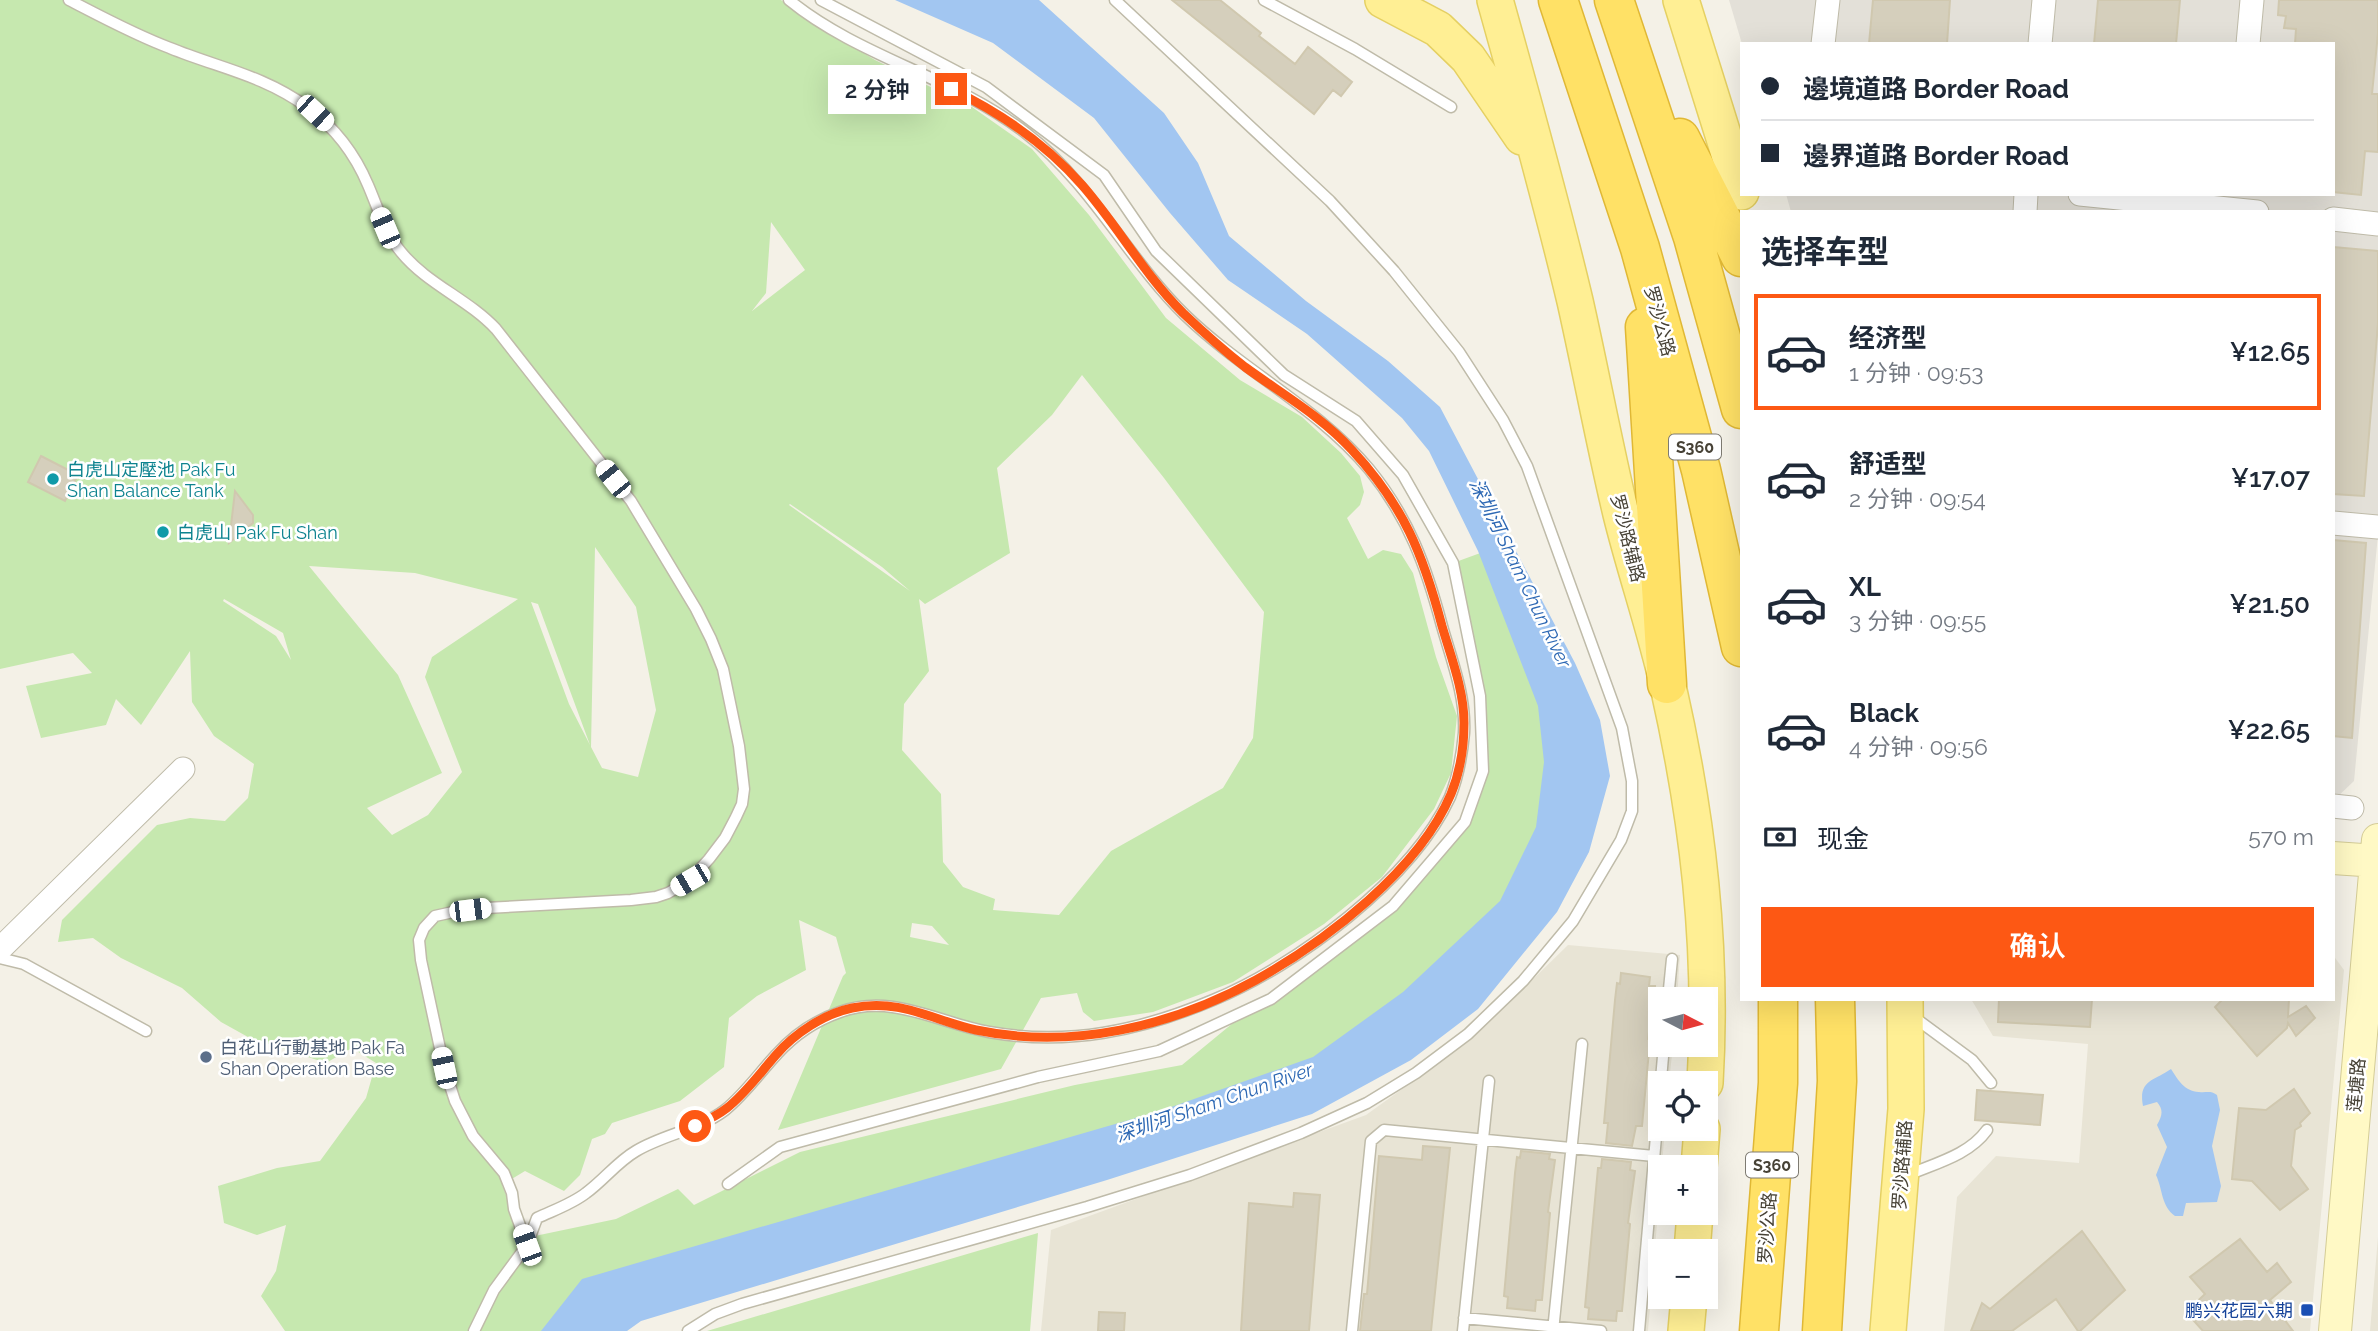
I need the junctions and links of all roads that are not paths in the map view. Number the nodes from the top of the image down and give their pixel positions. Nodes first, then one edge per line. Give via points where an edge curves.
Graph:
1 (69, 0) edge
2 (789, 0) edge
3 (821, 0) edge
4 (1115, 0) edge
5 (1264, 0) edge
6 (1383, 0) edge
7 (1494, 0) edge
8 (1558, 0) edge
9 (1681, 0) edge
10 (1828, 0) edge
11 (2044, 0) edge
12 (2252, 0) edge
13 (1619, 14) edge
14 (1824, 42) edge
15 (2040, 42) edge
16 (2248, 42) edge
17 (1451, 107) dead end
18 (1540, 164) junction
19 (1740, 187) edge
20 (2105, 196) edge
21 (2241, 207) edge
22 (2335, 219) edge
23 (2378, 224) edge
24 (1640, 248) junction
25 (1740, 255) edge
26 (1740, 405) edge
27 (2335, 523) edge
28 (2378, 527) edge
29 (1740, 642) edge
30 (1667, 684) junction
31 (183, 769) dead end
32 (2378, 856) edge
33 (2335, 858) edge
34 (0, 949) edge
35 (0, 958) edge
36 (1671, 959) dead end
37 (1669, 987) edge
38 (1778, 1001) edge
39 (1835, 1001) edge
40 (1905, 1005) edge
41 (2378, 1029) edge
42 (146, 1031) dead end
43 (1581, 1044) dead end
44 (1663, 1057) edge
45 (1706, 1071) edge
46 (1489, 1081) dead end
47 (1991, 1083) dead end
48 (1987, 1130) dead end
49 (1483, 1139) junction
50 (1572, 1148) junction
51 (1648, 1155) edge
52 (1654, 1155) edge
53 (1902, 1177) junction
54 (727, 1184) dead end
55 (1648, 1225) edge
56 (527, 1245) junction
57 (1688, 1309) edge
58 (1464, 1318) junction
59 (1554, 1329) edge
60 (474, 1331) edge
61 (688, 1331) edge
62 (1352, 1331) edge
63 (1463, 1331) edge
64 (1601, 1331) edge
65 (1639, 1331) edge
66 (1686, 1331) edge
67 (1759, 1331) edge
68 (1822, 1331) edge
69 (1888, 1331) edge
70 (2335, 1331) edge
71 (2351, 1331) edge

1 - 56 lane via 167,47 262,79 331,128 356,160 400,251 496,329 631,501 696,609 721,662 739,746 744,796 725,838 690,880 656,897 486,908 435,916 419,940 444,1068 455,1101 473,1136 504,1173
2 - 56 lane via 832,29 993,110 1042,145 1082,185 1145,271 1182,312 1224,351 1336,433 1369,470 1398,509 1423,561 1461,696 1464,729 1457,774 1445,806 1397,871 1322,937 1254,981 1188,1010 1120,1030 1075,1037 1033,1038 970,1028 904,1007 867,1006 835,1014 783,1047 725,1110 637,1150 585,1194 537,1218
3 - 54 lane via 986,87 1104,175 1156,251 1284,375 1356,421 1403,475 1453,564 1480,696 1483,771 1465,822 1394,906 1271,999 1159,1051 1038,1077 780,1147
4 - 61 lane via 1330,201 1459,352 1503,420 1527,466 1622,728 1632,811 1621,840 1573,921 1523,981 1468,1034 1367,1104 1190,1175 742,1304
5 - 17 lane
6 - 18 main road via 1438,29 1468,58
7 - 18 main road, 罗沙路辅路
8 - 24 highway, 罗沙公路 / S360
9 - 19 main road
10 - 14 street
11 - 15 street
12 - 16 street
13 - 25 highway
13 - 26 highway via 1693,237
18 - 30 main road, 罗沙路辅路 via 1621,515
20 - 21 street
22 - 23 street
24 - 29 highway, 罗沙公路 / S360 via 1702,470
24 - 30 highway
27 - 28 street
30 - 45 main road, 罗沙路辅路 via 1692,805 1704,911
31 - 34 street
32 - 33 street
32 - 70 street, 莲塘路
35 - 42 lane via 24,964
36 - 37 lane
38 - 67 highway, 罗沙公路 / S360 via 1778,1083
39 - 68 highway via 1837,1080
40 - 47 lane via 1972,1060
40 - 53 main road, 罗沙路辅路
41 - 71 street, 莲塘路
43 - 50 lane
44 - 52 lane
46 - 49 lane
48 - 53 lane via 1965,1151
49 - 50 lane
49 - 58 lane
49 - 62 lane via 1384,1129 1371,1141
50 - 51 lane
50 - 59 lane
53 - 69 main road, 罗沙路辅路
55 - 65 lane
56 - 60 lane via 494,1290
57 - 66 main road
58 - 59 lane
58 - 63 lane
59 - 64 lane

